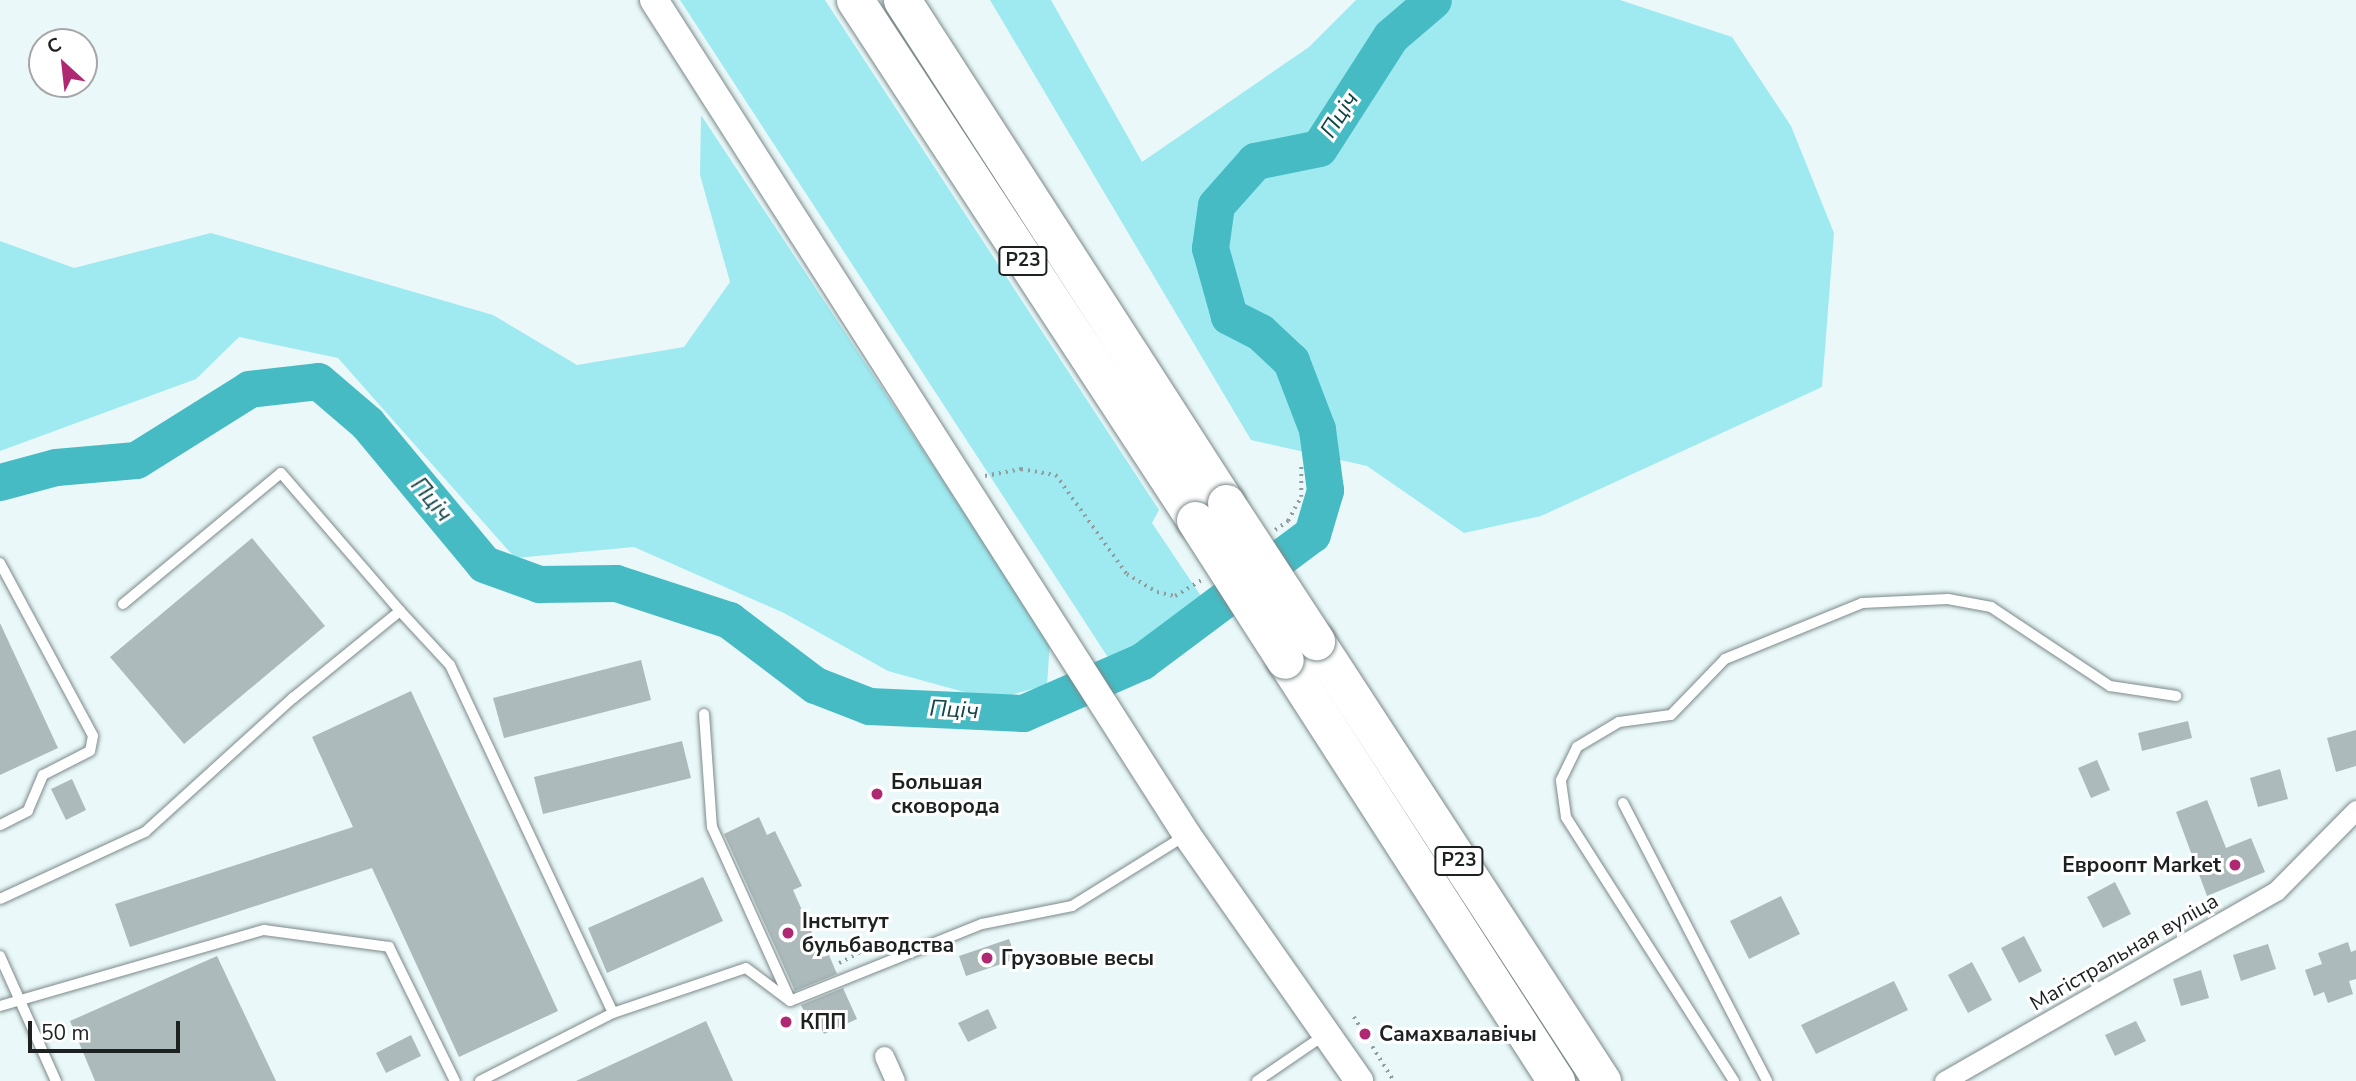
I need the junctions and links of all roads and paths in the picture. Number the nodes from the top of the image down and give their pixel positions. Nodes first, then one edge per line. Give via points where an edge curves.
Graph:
1 (654, 0) edge
2 (855, 0) edge
3 (902, 0) edge
4 (1301, 466) dead end
5 (966, 489) junction
6 (1266, 536) dead end
7 (0, 563) edge
8 (1211, 573) dead end
9 (123, 604) dead end
10 (400, 611) junction
11 (2176, 696) dead end
12 (704, 714) dead end
13 (1623, 803) dead end
14 (2356, 810) edge
15 (0, 825) edge
16 (1187, 835) junction
17 (0, 899) edge
18 (0, 956) edge
19 (19, 1001) junction
20 (790, 1001) junction
21 (0, 1006) edge
22 (613, 1013) junction
23 (1354, 1017) dead end
24 (1326, 1034) junction
25 (884, 1056) dead end
26 (56, 1081) edge
27 (455, 1081) edge
28 (480, 1081) edge
29 (895, 1081) edge
30 (1257, 1081) edge
31 (1359, 1081) edge
32 (1394, 1081) edge
33 (1556, 1081) edge
34 (1602, 1081) edge
35 (1734, 1081) edge
36 (1767, 1081) edge
37 (1944, 1081) edge

1 - 5 street
2 - 33 highway, Р23, bridge
3 - 34 highway, Р23, bridge
4 - 6 path via 1301,497 1288,521
5 - 8 path via 992,472 1021,469 1056,475 1127,574 1157,593 1175,596
5 - 16 street
7 - 15 lane via 93,736 90,751 43,775 28,811
9 - 10 lane via 281,473
10 - 17 lane via 293,698 145,832
10 - 22 lane via 450,664
11 - 35 lane via 2110,686 1991,607 1948,599 1861,603 1725,659 1671,715 1619,722 1577,747 1561,779 1566,817
12 - 20 lane via 712,827
13 - 36 lane
14 - 37 street, Магістральная вуліца via 2276,891
16 - 20 lane via 1072,906 982,924
16 - 24 street
18 - 19 lane
19 - 21 lane
19 - 26 lane
19 - 27 lane via 264,930 389,947
20 - 22 lane via 746,968
22 - 28 lane
23 - 32 path
24 - 30 lane
24 - 31 street
25 - 29 street

